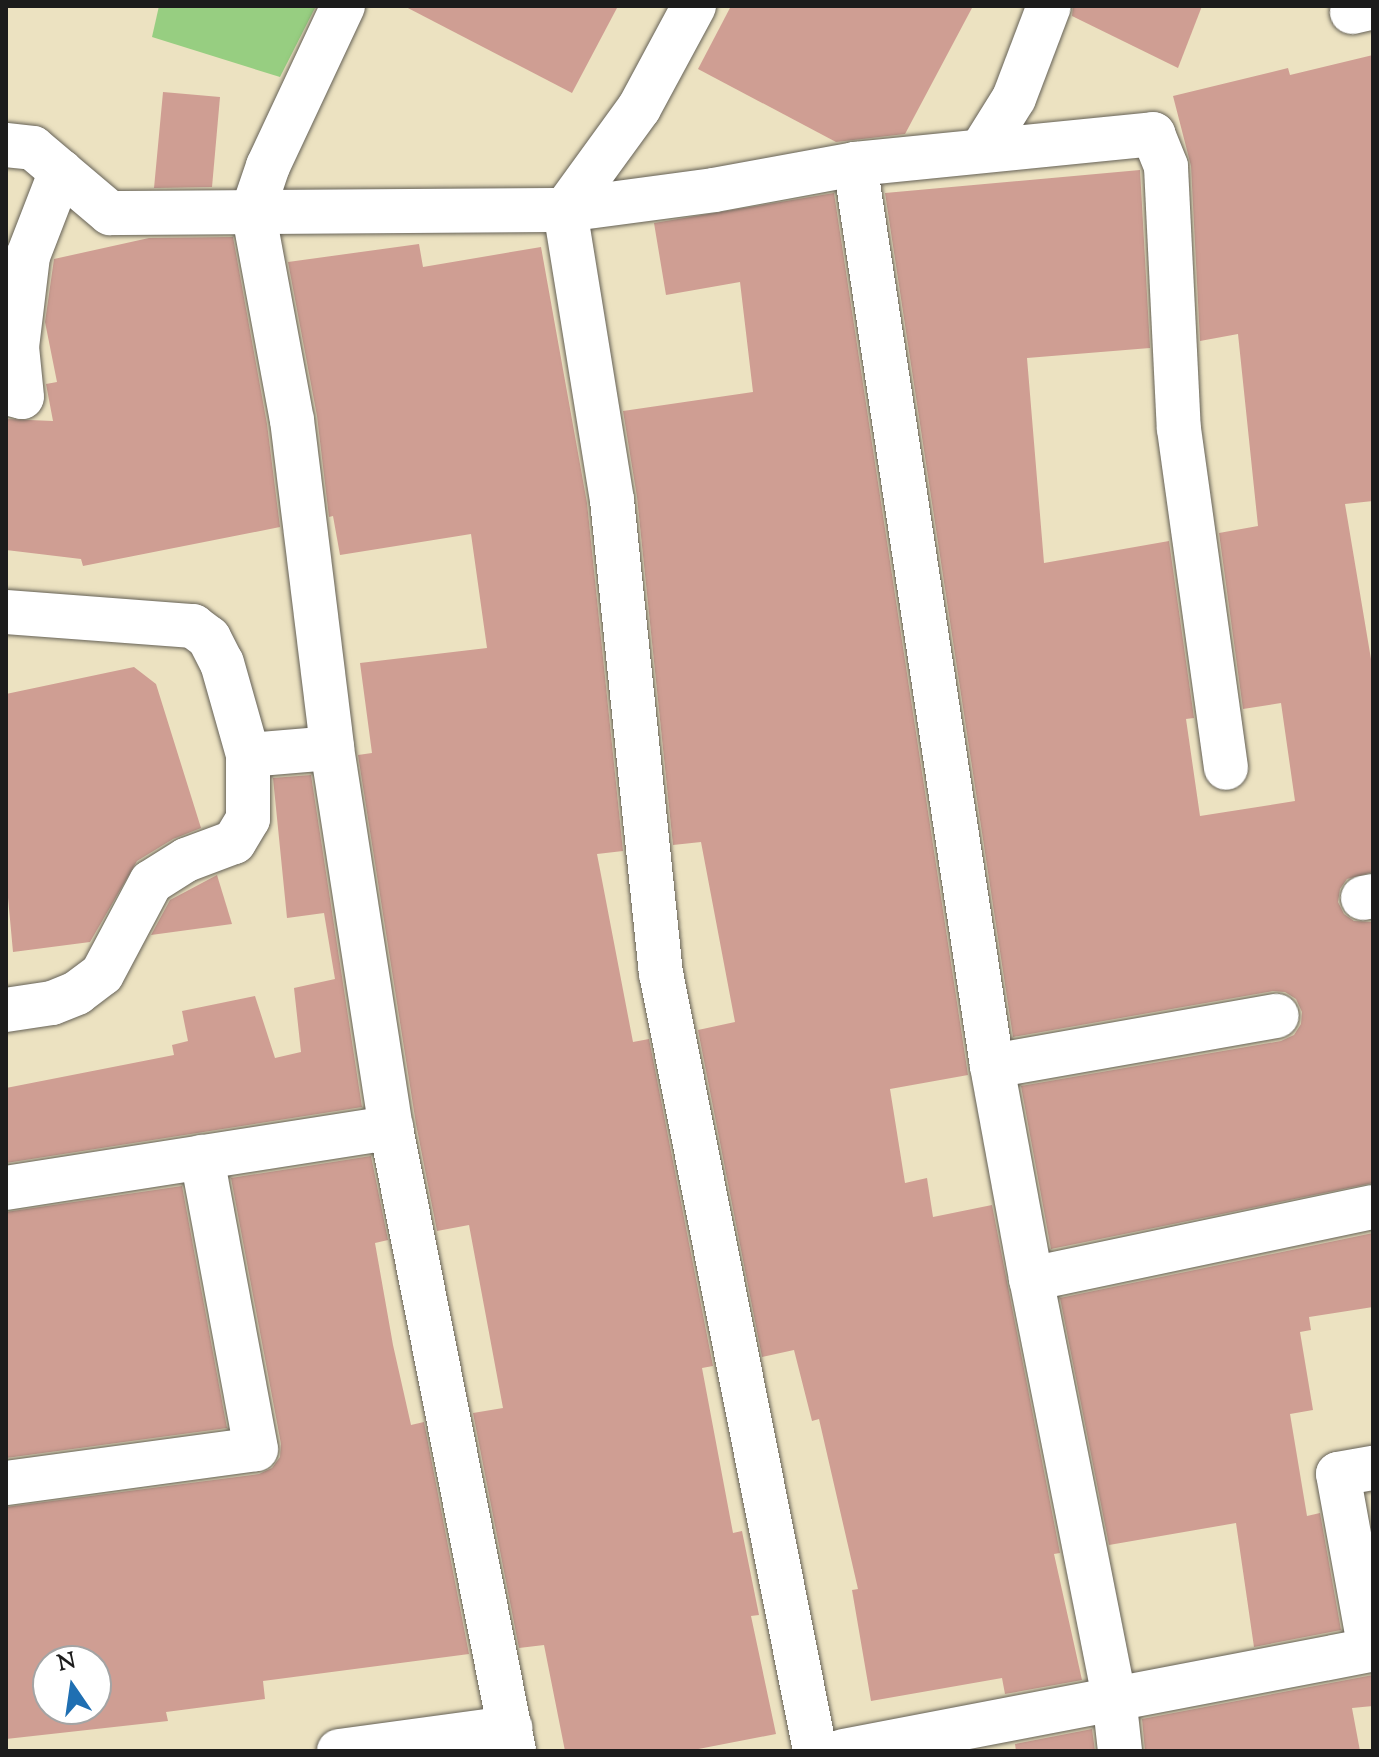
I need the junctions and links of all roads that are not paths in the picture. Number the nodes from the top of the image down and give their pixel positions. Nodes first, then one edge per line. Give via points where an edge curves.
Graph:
1 (343, 6) edge
2 (694, 6) edge
3 (1049, 6) edge
4 (6, 145) edge
5 (981, 151) junction
6 (855, 164) junction
7 (61, 171) junction
8 (253, 210) junction
9 (565, 210) junction
10 (6, 393) edge
11 (6, 612) edge
12 (332, 748) junction
13 (248, 755) junction
14 (1226, 768) dead end
15 (6, 1010) edge
16 (1277, 1016) dead end
17 (992, 1066) junction
18 (391, 1128) junction
19 (202, 1157) junction
20 (6, 1188) edge
21 (1373, 1207) edge
22 (1031, 1279) junction
23 (1373, 1468) edge
24 (6, 1483) edge
25 (1114, 1697) junction
26 (512, 1739) edge
27 (339, 1751) edge
28 (815, 1751) edge
29 (843, 1751) edge
30 (1120, 1751) edge

1 - 8 street via 268,166
2 - 9 street via 639,108
3 - 5 street via 1014,98
4 - 7 street via 33,148
5 - 6 street
5 - 14 street via 1153,134 1166,167 1179,429
6 - 9 street
6 - 17 street
7 - 8 street via 110,213
7 - 10 street via 28,256 17,347 22,397
8 - 9 street
8 - 12 street via 292,420
9 - 28 street via 612,500 661,973
11 - 13 street via 193,626 209,638 222,663
12 - 13 street
12 - 18 street
13 - 15 street via 248,819 234,842 186,860 151,882 102,974 77,993
16 - 17 street
17 - 22 street
18 - 19 street
18 - 26 street
19 - 20 street
19 - 24 street via 256,1449
21 - 22 street
22 - 25 street
23 - 25 street via 1338,1474 1370,1650
25 - 29 street
25 - 30 street
26 - 27 street

